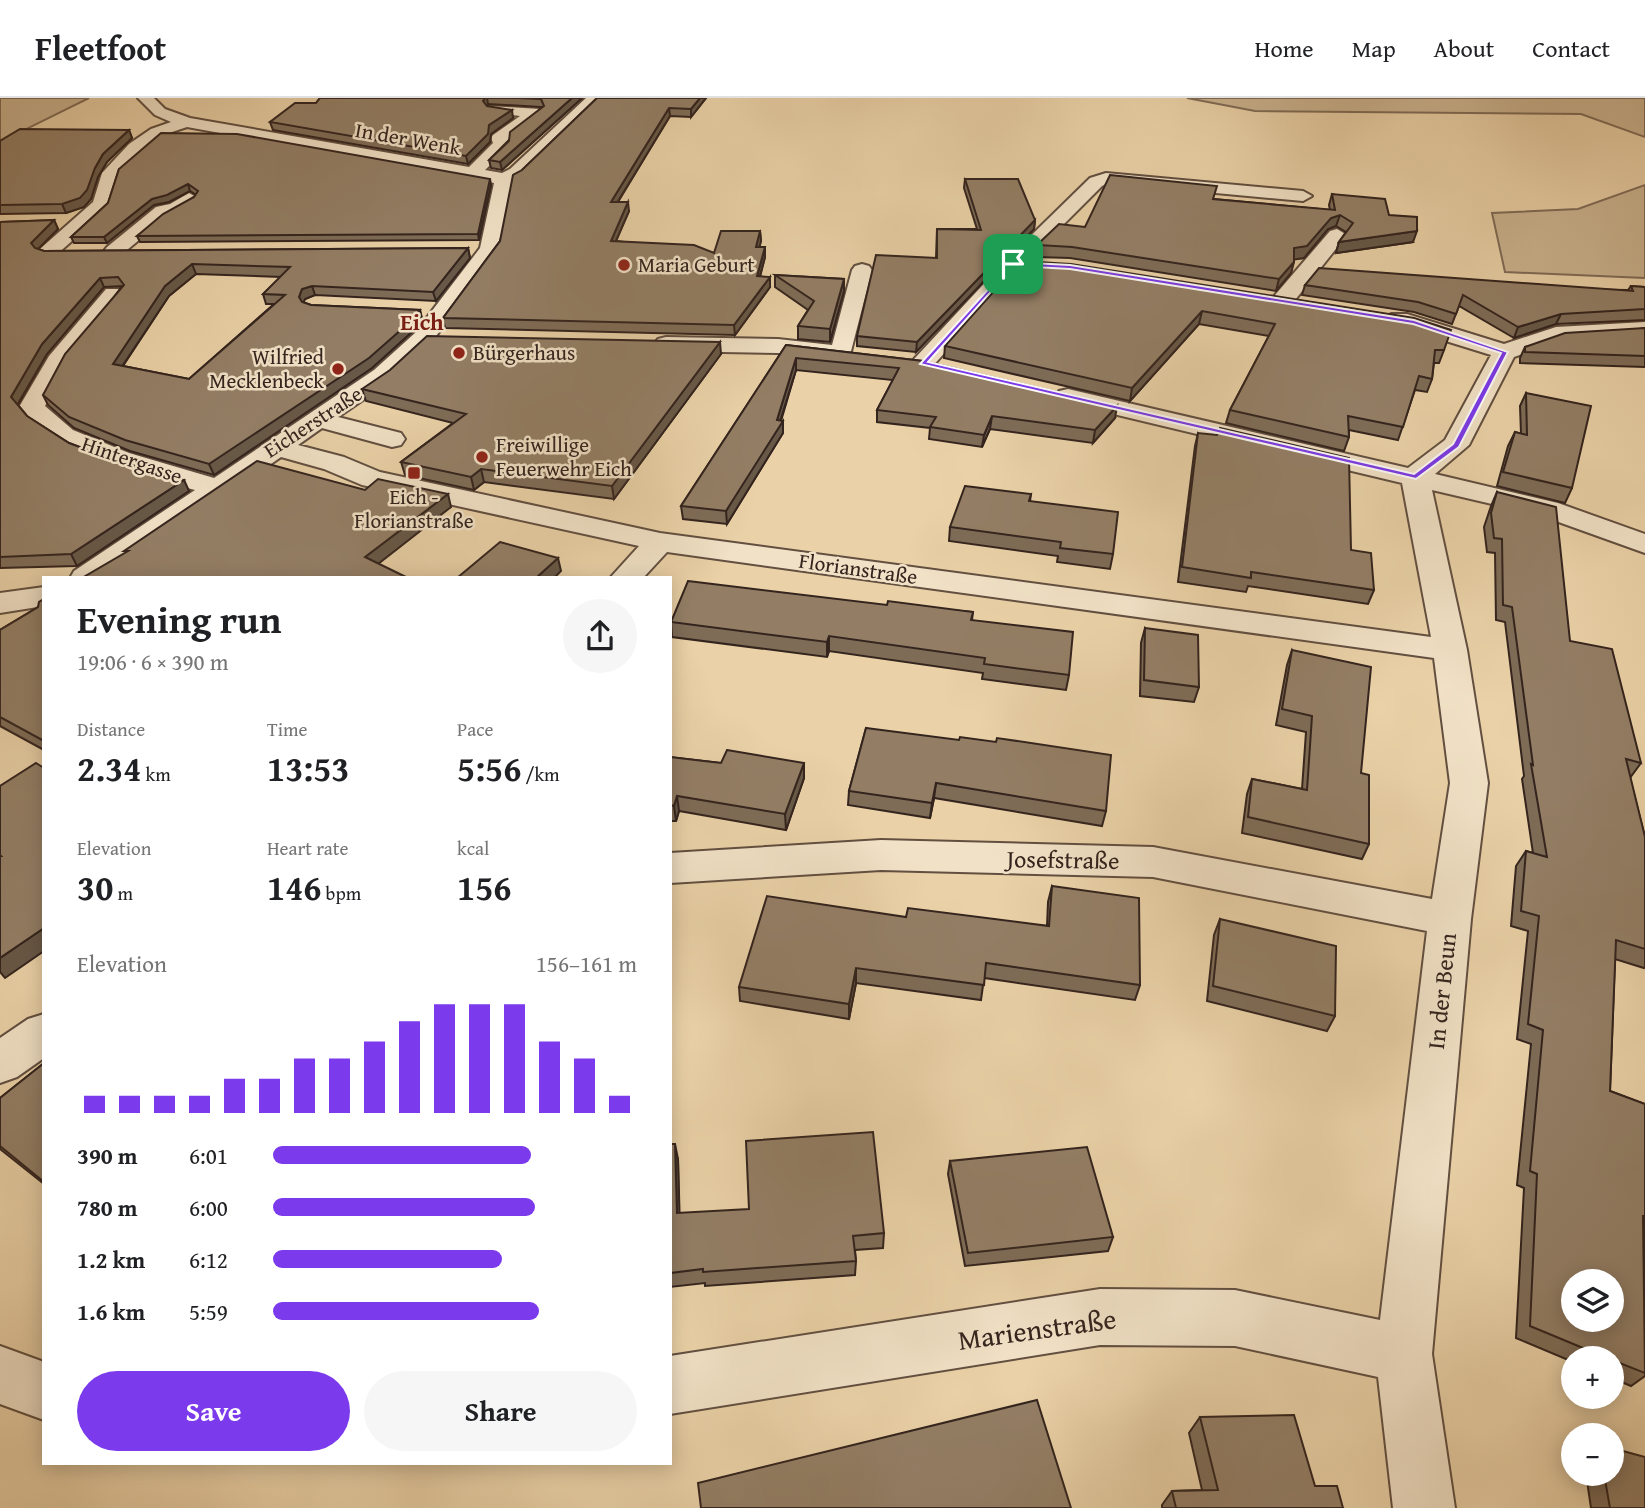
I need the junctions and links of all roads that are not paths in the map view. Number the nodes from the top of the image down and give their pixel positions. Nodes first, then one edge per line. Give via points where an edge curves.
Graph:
1 (145, 98) edge
2 (595, 98) edge
3 (495, 109) edge
4 (186, 122) junction
5 (472, 174) junction
6 (504, 179) junction
7 (1303, 196) dead end
8 (189, 198) edge
9 (83, 220) junction
10 (55, 221) edge
11 (1337, 236) edge
12 (462, 249) edge
13 (490, 249) junction
14 (142, 251) edge
15 (74, 252) edge
16 (1013, 264) junction
17 (1047, 266) edge
18 (862, 270) dead end
19 (114, 294) edge
20 (1256, 296) edge
21 (1283, 300) junction
22 (1309, 304) edge
23 (418, 310) edge
24 (443, 311) junction
25 (1375, 315) edge
26 (1645, 329) edge
27 (423, 338) junction
28 (450, 339) edge
29 (640, 344) edge
30 (1505, 352) junction
31 (841, 354) junction
32 (869, 356) edge
33 (896, 360) edge
34 (923, 363) junction
35 (950, 369) edge
36 (1043, 390) edge
37 (316, 419) junction
38 (392, 439) dead end
39 (274, 447) junction
40 (1416, 477) junction
41 (215, 488) junction
42 (660, 542) junction
43 (1645, 544) edge
44 (88, 576) edge
45 (627, 576) edge
46 (42, 596) edge
47 (0, 603) edge
48 (42, 605) edge
49 (0, 631) edge
50 (1450, 650) junction
51 (672, 867) edge
52 (1450, 919) junction
53 (42, 1033) edge
54 (0, 1063) edge
55 (1404, 1354) junction
56 (0, 1375) edge
57 (672, 1385) edge
58 (42, 1390) edge
59 (1424, 1508) edge

1 - 4 street, In der Wenk via 160,112
2 - 6 street
3 - 5 street via 535,111 499,138 502,144
4 - 5 street, In der Wenk
4 - 9 street via 157,132 135,148 111,173 102,204
5 - 6 street, In der Wenk
6 - 13 street, Eicherstraße
7 - 16 street via 1112,176 1096,182
8 - 14 street via 107,252
9 - 10 street
9 - 15 street via 48,252
11 - 21 street
12 - 13 street
13 - 24 street, Eicherstraße
16 - 17 street
16 - 34 street
18 - 31 street
19 - 41 street, Hintergasse via 41,384 32,407 64,436 119,459
20 - 21 street
21 - 22 street
23 - 24 street
24 - 27 street, Eicherstraße
25 - 30 street via 1414,322
26 - 30 street via 1556,334
27 - 28 street
27 - 37 street, Eicherstraße via 383,375
29 - 31 street via 778,346
30 - 40 street via 1456,445
31 - 32 street
33 - 34 street
34 - 35 street
36 - 40 street
37 - 38 street
37 - 39 street, Eicherstraße
39 - 41 street, Eicherstraße
39 - 42 street, Florianstraße via 372,479
40 - 43 street via 1548,509
40 - 50 street, In der Beun
41 - 44 street, Eicherstraße
42 - 45 street
42 - 50 street, Florianstraße
46 - 47 street
48 - 49 street
50 - 52 street, In der Beun via 1469,783
51 - 52 street, Josefstraße via 881,855 1153,862
52 - 55 street, In der Beun
53 - 54 street
55 - 57 street, Marienstraße via 1236,1318 1100,1317
55 - 59 street, In der Beun
56 - 58 street

